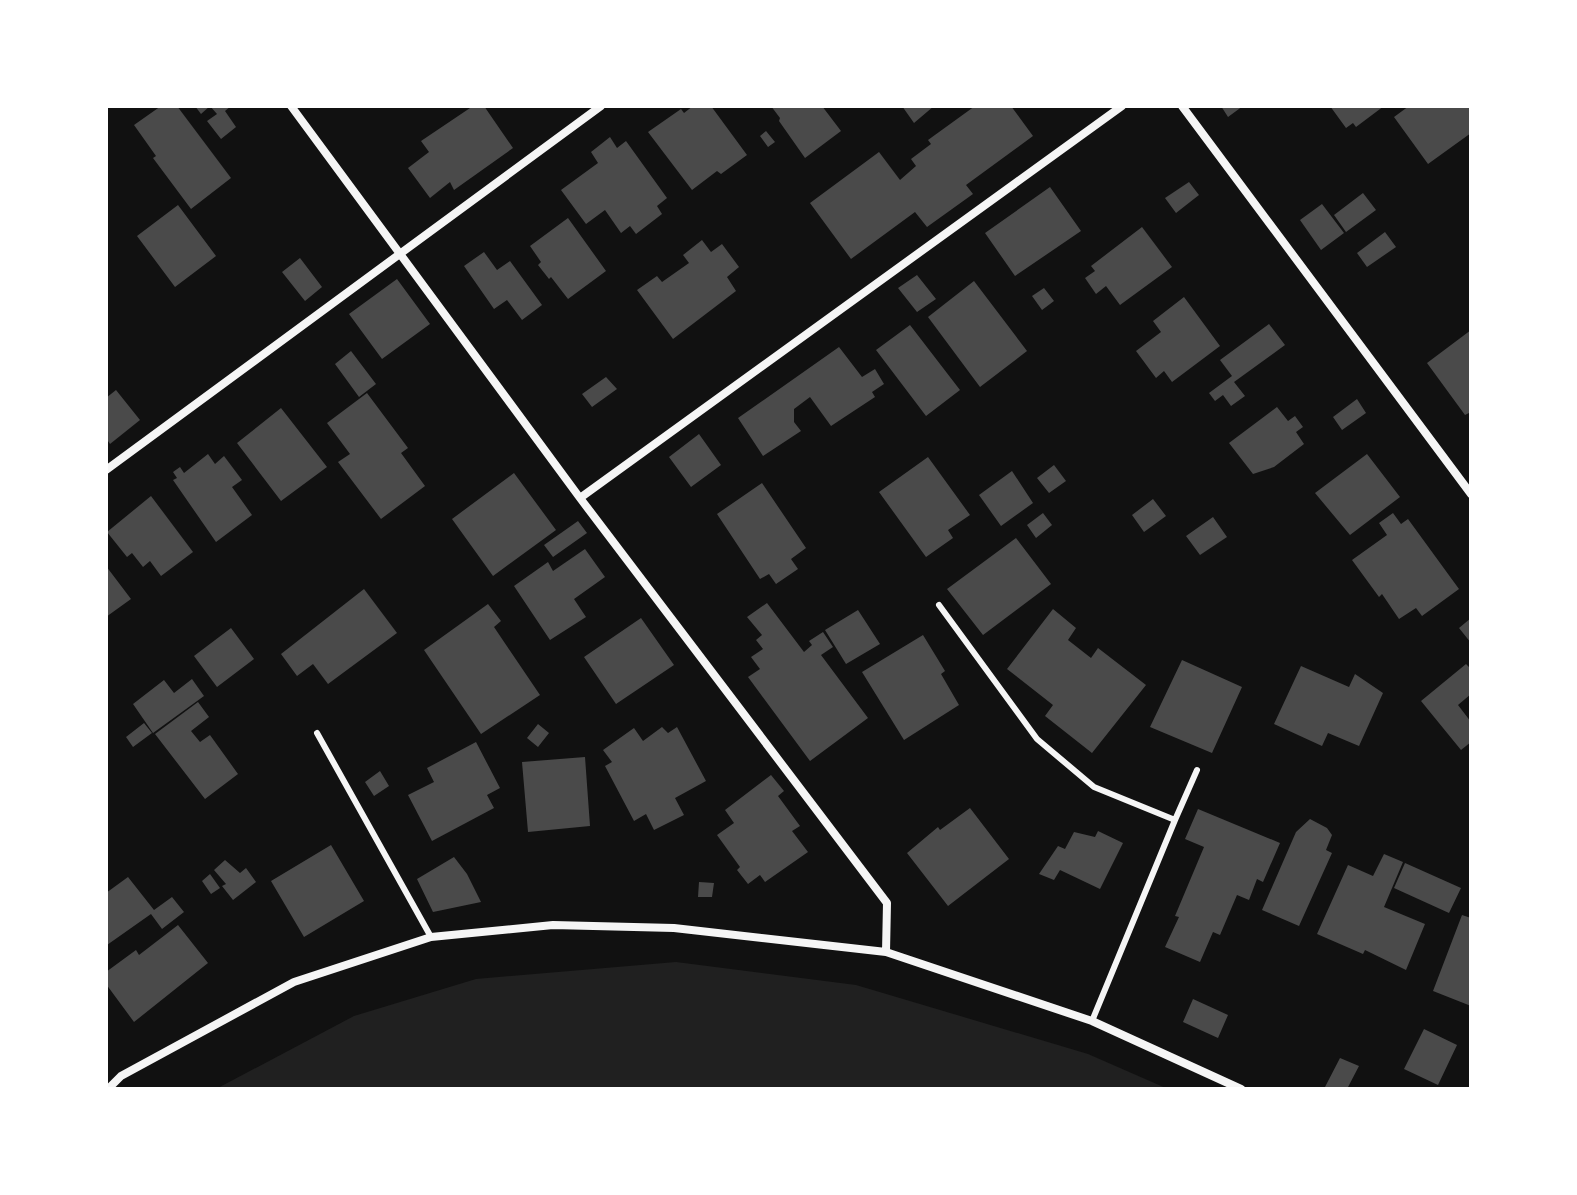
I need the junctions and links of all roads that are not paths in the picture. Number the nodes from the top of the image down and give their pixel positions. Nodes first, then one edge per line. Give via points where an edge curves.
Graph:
1 (291, 106) edge
2 (601, 106) edge
3 (1122, 106) edge
4 (1182, 106) edge
5 (401, 253) junction
6 (106, 470) edge
7 (1471, 494) edge
8 (580, 498) junction
9 (939, 605) dead end
10 (317, 733) dead end
11 (1197, 770) dead end
12 (1175, 820) junction
13 (431, 937) junction
14 (886, 952) junction
15 (1092, 1021) junction
16 (108, 1089) edge
17 (1241, 1089) edge

1 - 5 street
2 - 5 street
3 - 8 street
4 - 7 street
5 - 6 street
5 - 8 street
8 - 14 street via 887,903
9 - 12 lane via 1037,739 1094,787
10 - 13 lane
11 - 12 lane
12 - 15 lane
13 - 14 street via 553,925 674,928
13 - 16 street via 294,982 121,1076
14 - 15 street
15 - 17 street

